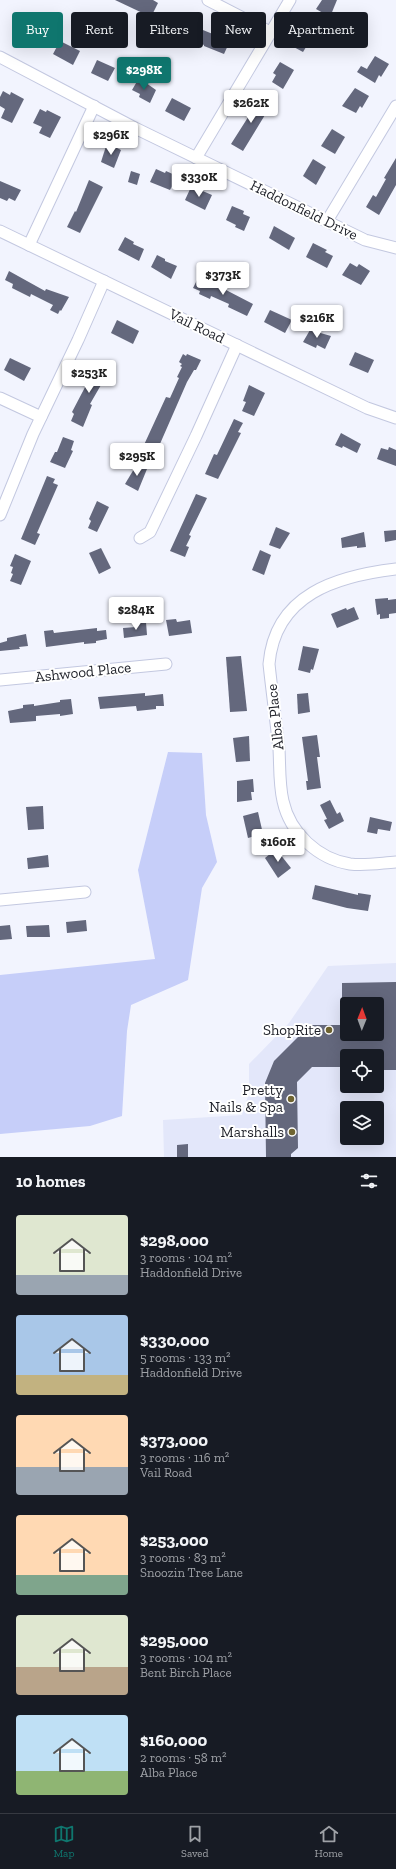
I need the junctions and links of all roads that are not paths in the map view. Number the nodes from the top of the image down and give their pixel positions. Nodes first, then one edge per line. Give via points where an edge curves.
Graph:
1 (208, 0) edge
2 (290, 0) edge
3 (270, 32) junction
4 (0, 57) edge
5 (94, 106) junction
6 (396, 106) edge
7 (196, 158) junction
8 (327, 221) junction
9 (0, 231) edge
10 (29, 245) junction
11 (396, 248) edge
12 (104, 281) junction
13 (237, 345) junction
14 (0, 398) edge
15 (41, 417) junction
16 (396, 418) edge
17 (0, 515) edge
18 (140, 538) dead end
19 (396, 569) edge
20 (166, 664) dead end
21 (0, 680) edge
22 (396, 862) edge
23 (85, 892) dead end
24 (0, 900) edge

1 - 3 street
2 - 3 street
3 - 7 street
4 - 5 street, Haddonfield Drive
5 - 7 street, Haddonfield Drive
5 - 10 street
6 - 8 street
7 - 8 street, Haddonfield Drive
8 - 11 street, Haddonfield Drive via 366,240
9 - 10 street, Vail Road
10 - 12 street, Vail Road
12 - 13 street, Vail Road
12 - 15 street
13 - 16 street, Vail Road via 367,408
13 - 18 street via 150,532
14 - 15 street
15 - 17 street
19 - 22 street, Alba Place via 354,576 304,599 279,628 270,651 281,793 295,828 321,853 339,862 364,865
20 - 21 street, Ashwood Place
23 - 24 street

